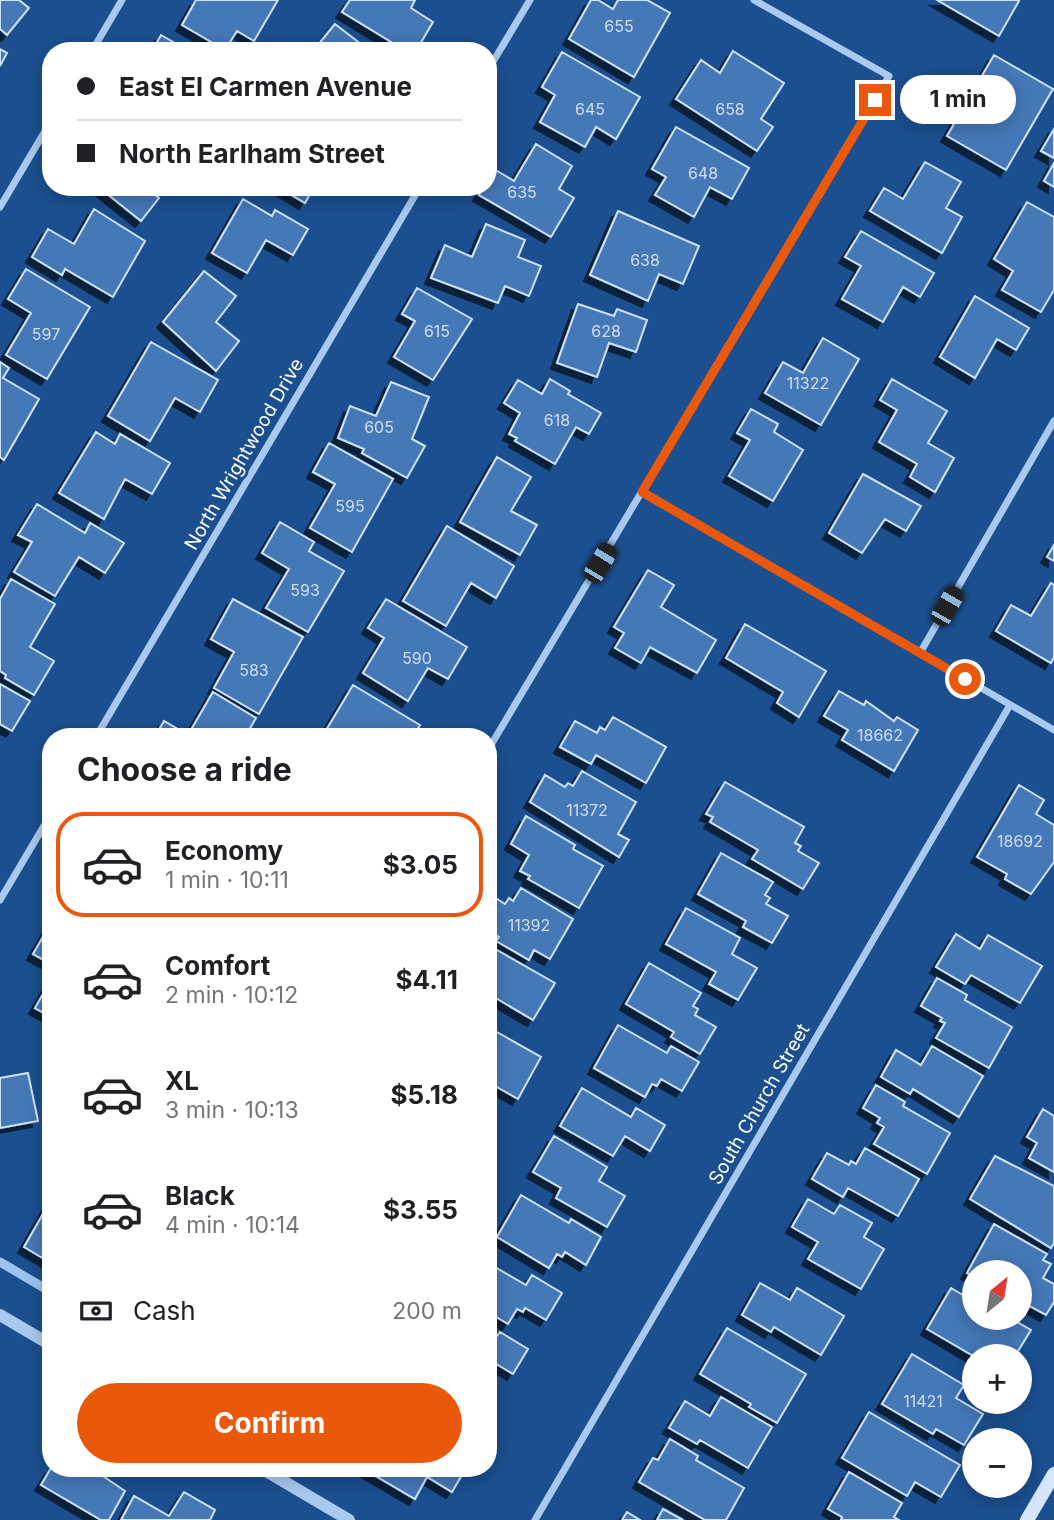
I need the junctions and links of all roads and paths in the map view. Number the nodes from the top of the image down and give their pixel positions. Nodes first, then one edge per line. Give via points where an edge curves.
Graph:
1 (122, 0) edge
2 (530, 0) edge
3 (754, 0) edge
4 (97, 42) edge
5 (497, 56) edge
6 (42, 136) edge
7 (414, 196) edge
8 (0, 207) edge
9 (1054, 421) edge
10 (642, 492) junction
11 (920, 653) junction
12 (1010, 705) junction
13 (101, 728) edge
14 (1054, 730) edge
15 (497, 735) edge
16 (42, 829) edge
17 (0, 901) edge
18 (0, 1315) edge
19 (42, 1340) edge
20 (1054, 1474) edge
21 (276, 1477) edge
22 (349, 1520) edge
23 (535, 1520) edge
24 (1027, 1520) edge

1 - 4 street
2 - 5 street
3 - 10 street via 888,76
6 - 8 street
7 - 13 street, North Wrightwood Drive
9 - 11 street
10 - 11 street
10 - 15 street
11 - 12 street
12 - 14 street
12 - 23 street, South Church Street
16 - 17 street
18 - 19 street
20 - 24 main road
21 - 22 street

